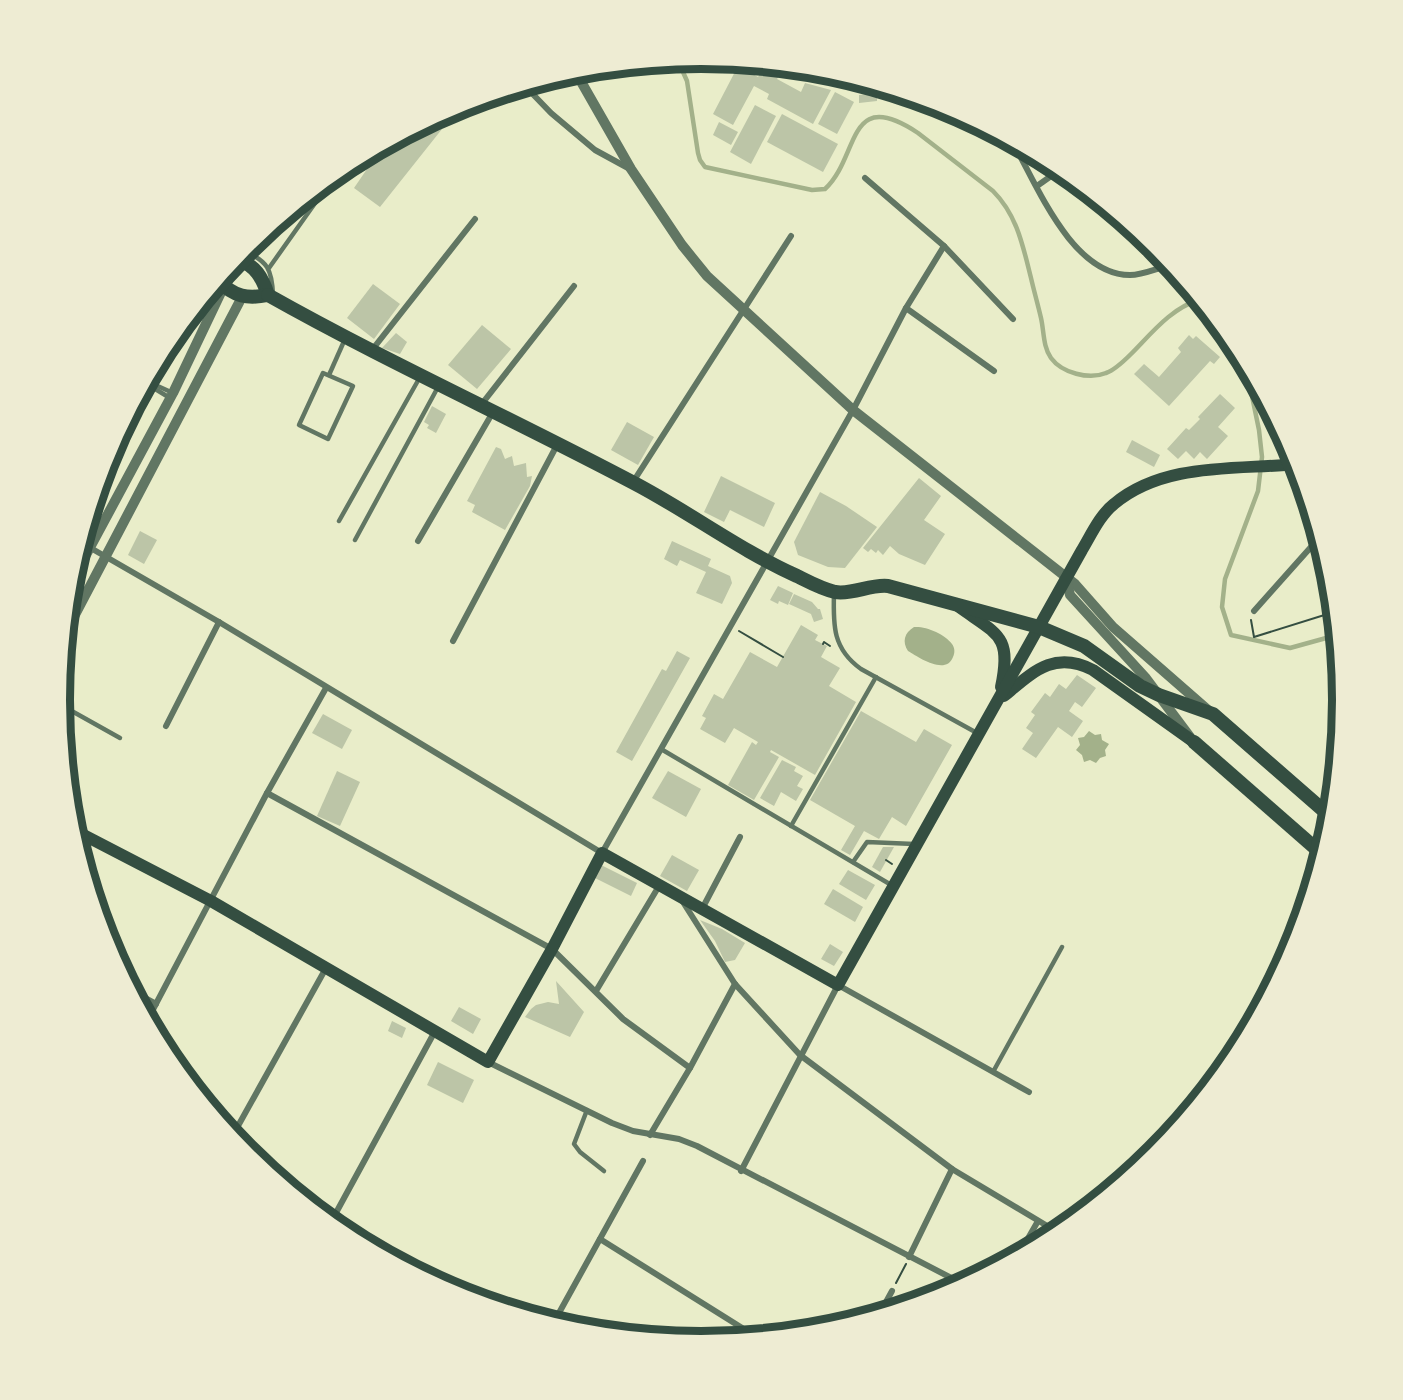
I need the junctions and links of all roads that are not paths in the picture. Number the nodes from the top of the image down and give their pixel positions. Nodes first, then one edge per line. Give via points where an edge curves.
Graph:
1 (580, 81) edge
2 (532, 93) edge
3 (1020, 156) edge
4 (632, 169) junction
5 (1052, 175) edge
6 (865, 178) dead end
7 (1037, 186) junction
8 (319, 198) edge
9 (476, 219) dead end
10 (791, 236) dead end
11 (944, 246) junction
12 (254, 255) edge
13 (246, 263) edge
14 (1161, 267) edge
15 (269, 268) junction
16 (225, 286) edge
17 (574, 286) dead end
18 (271, 296) junction
19 (242, 297) junction
20 (216, 298) edge
21 (906, 308) junction
22 (742, 310) junction
23 (1013, 319) dead end
24 (346, 338) junction
25 (371, 351) junction
26 (994, 370) dead end
27 (329, 375) junction
28 (421, 376) junction
29 (439, 384) junction
30 (154, 387) edge
31 (171, 396) junction
32 (487, 408) junction
33 (853, 410) junction
34 (557, 445) junction
35 (1286, 465) edge
36 (633, 482) junction
37 (339, 521) dead end
38 (93, 534) edge
39 (355, 540) dead end
40 (418, 541) dead end
41 (1313, 545) edge
42 (90, 548) edge
43 (106, 556) junction
44 (767, 562) junction
45 (1066, 577) junction
46 (834, 592) junction
47 (954, 604) junction
48 (77, 610) edge
49 (1254, 611) road end
50 (219, 622) junction
51 (1039, 627) junction
52 (453, 641) dead end
53 (876, 677) junction
54 (326, 688) junction
55 (1159, 694) junction
56 (998, 700) junction
57 (71, 710) edge
58 (1213, 714) junction
59 (166, 726) dead end
60 (979, 734) junction
61 (120, 738) dead end
62 (1194, 742) junction
63 (661, 749) junction
64 (267, 793) junction
65 (1322, 809) edge
66 (791, 826) junction
67 (86, 836) edge
68 (740, 837) dead end
69 (916, 844) junction
70 (1315, 847) edge
71 (602, 853) junction
72 (853, 862) junction
73 (659, 885) junction
74 (893, 886) junction
75 (680, 896) junction
76 (211, 901) junction
77 (702, 909) junction
78 (1062, 947) dead end
79 (552, 949) junction
80 (326, 968) junction
81 (735, 984) junction
82 (837, 985) junction
83 (596, 991) junction
84 (146, 999) edge
85 (156, 1004) junction
86 (152, 1010) edge
87 (434, 1033) junction
88 (800, 1055) junction
89 (488, 1062) junction
90 (690, 1068) junction
91 (993, 1072) junction
92 (1029, 1092) dead end
93 (587, 1110) junction
94 (237, 1127) edge
95 (650, 1135) junction
96 (643, 1161) dead end
97 (952, 1169) junction
98 (604, 1171) dead end
99 (741, 1171) junction
100 (335, 1214) edge
101 (1038, 1221) junction
102 (1049, 1227) edge
103 (600, 1239) junction
104 (1027, 1240) edge
105 (909, 1257) junction
106 (952, 1279) edge
107 (892, 1291) road end
108 (885, 1303) edge
109 (558, 1314) edge
110 (745, 1330) edge

1 - 4 street
2 - 4 street via 595,150
3 - 7 street
4 - 22 street via 682,245
5 - 7 street
6 - 11 street
7 - 14 street via 1042,200 1087,258 1107,270 1131,275
8 - 15 lane
9 - 25 street
10 - 22 street
11 - 21 street
11 - 23 street
12 - 15 lane
13 - 18 main road via 259,273
15 - 18 lane via 273,279
16 - 19 main road
17 - 32 street
18 - 19 main road
18 - 24 main road
19 - 43 street
20 - 31 street
21 - 26 street
21 - 33 street
22 - 33 street
22 - 36 street
24 - 25 main road
24 - 27 lane
25 - 28 main road
27 - 27 lane via 353,386 327,439 298,426 323,373
28 - 29 main road
28 - 37 lane
29 - 32 main road
29 - 39 lane
30 - 31 lane
31 - 38 street
32 - 34 main road
32 - 40 street
33 - 44 street
33 - 45 street
34 - 36 main road
34 - 52 street
35 - 45 main road via 1232,467 1144,484 1113,504
36 - 44 main road
41 - 49 street
42 - 43 street
43 - 48 street
43 - 50 street
44 - 46 main road
44 - 63 street
45 - 51 main road
45 - 55 street via 1071,595
45 - 58 street via 1113,627
46 - 47 main road via 881,585
46 - 53 lane via 834,623 840,647 853,663
47 - 51 main road
47 - 56 main road via 1004,644 1006,660
50 - 54 street
50 - 59 street
51 - 55 main road via 1084,646 1140,686
51 - 56 main road
53 - 60 lane
53 - 66 lane
54 - 64 street
54 - 71 street
55 - 58 main road
55 - 62 street
56 - 60 main road
56 - 62 main road via 1039,668 1061,661 1075,663 1093,670
57 - 61 lane
58 - 65 main road
60 - 69 main road
62 - 70 main road
63 - 66 lane
63 - 71 street
64 - 76 street
64 - 79 street
66 - 72 lane
67 - 76 main road
68 - 77 street
69 - 72 lane via 867,842
69 - 74 main road
71 - 73 main road
71 - 79 main road
72 - 74 lane
73 - 75 main road
73 - 83 street
74 - 82 main road
75 - 77 main road
75 - 81 street
76 - 80 main road
76 - 85 street
77 - 82 main road
78 - 91 lane
79 - 83 street
79 - 89 main road
80 - 87 main road
80 - 94 street
81 - 88 street
81 - 90 street
82 - 88 street
82 - 91 street
83 - 90 street via 623,1019
84 - 85 street
85 - 86 street
87 - 89 main road
87 - 100 street
88 - 97 street
88 - 99 street
89 - 93 street
90 - 95 street
91 - 92 street
93 - 95 street
93 - 98 lane via 574,1144
95 - 99 street via 697,1146
96 - 103 street
97 - 101 street
97 - 105 street
99 - 105 street
101 - 102 street
101 - 104 street
103 - 109 street
103 - 110 street
105 - 106 street
107 - 108 street

